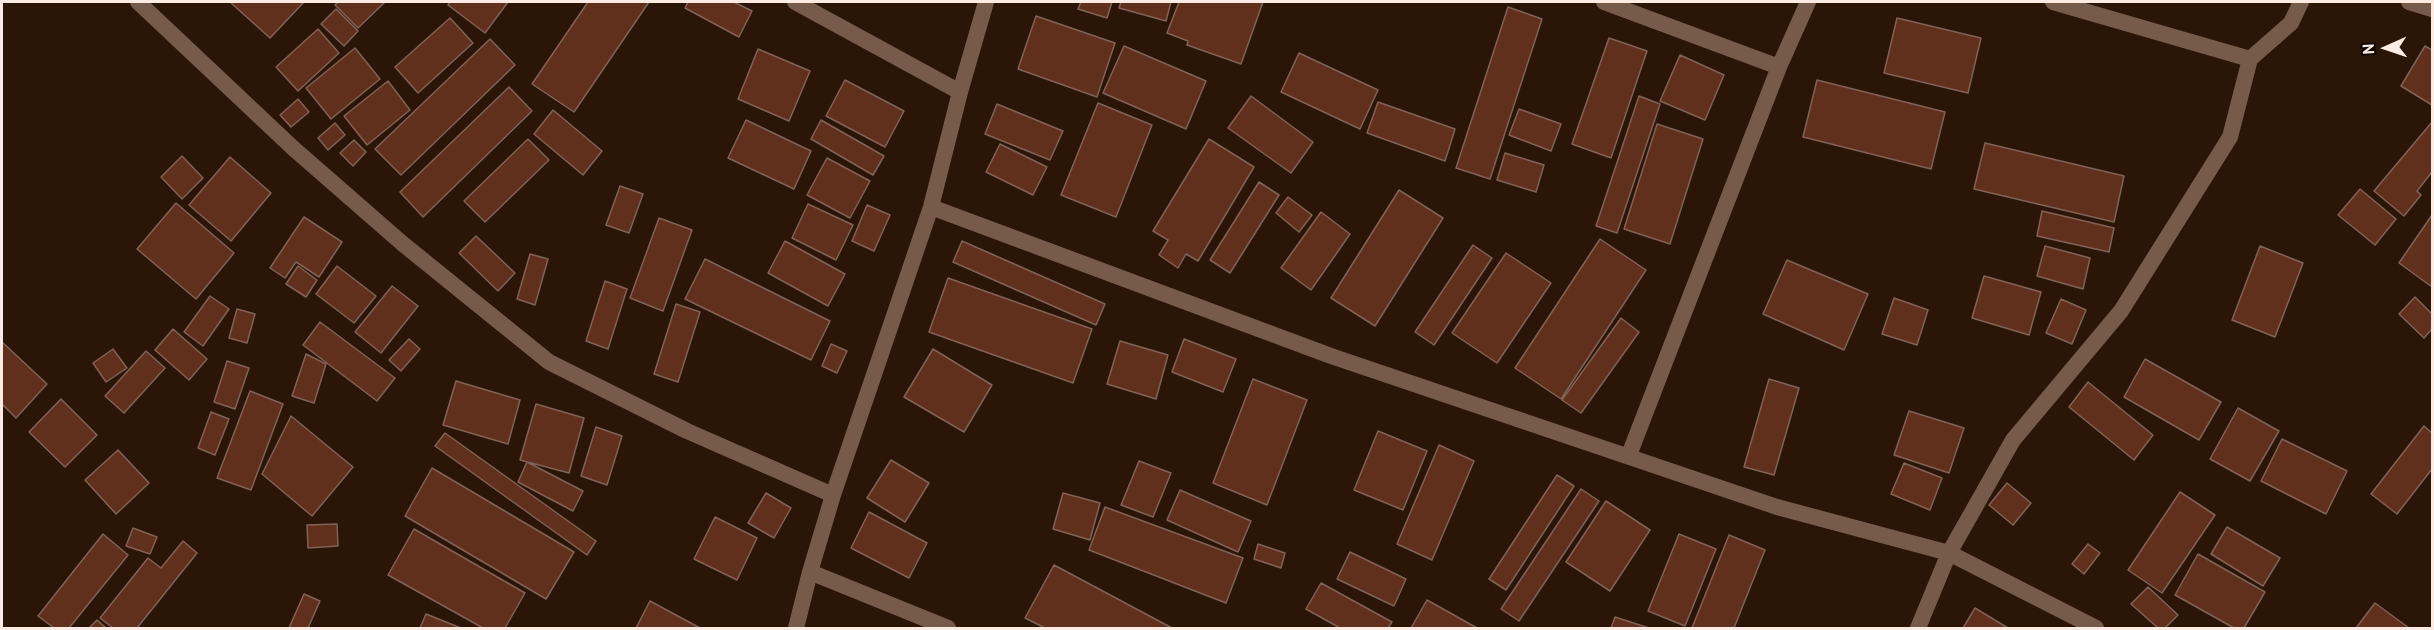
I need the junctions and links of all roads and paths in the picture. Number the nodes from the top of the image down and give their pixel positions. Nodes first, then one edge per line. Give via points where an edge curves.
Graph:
1 (138, 2) edge
2 (795, 2) edge
3 (986, 2) edge
4 (1604, 2) edge
5 (1809, 2) edge
6 (2053, 2) edge
7 (2301, 2) edge
8 (2409, 2) edge
9 (2433, 9) edge
10 (2250, 59) junction
11 (1779, 67) junction
12 (960, 92) junction
13 (931, 207) junction
14 (1629, 455) junction
15 (833, 495) junction
16 (1948, 553) junction
17 (810, 573) junction
18 (796, 628) edge
19 (948, 628) edge
20 (1918, 628) edge
21 (2096, 628) edge

1 - 15 street via 293,148 403,244 549,362 687,431
2 - 12 street
3 - 12 street
4 - 11 street
5 - 11 street
6 - 10 street
7 - 10 street via 2291,23
8 - 9 street
10 - 16 street via 2229,137 2121,311 2013,440
11 - 14 street
12 - 13 street
13 - 14 street via 1332,356
13 - 15 street
14 - 16 street via 1777,507
15 - 17 street
16 - 20 street
16 - 21 street
17 - 18 street
17 - 19 street

